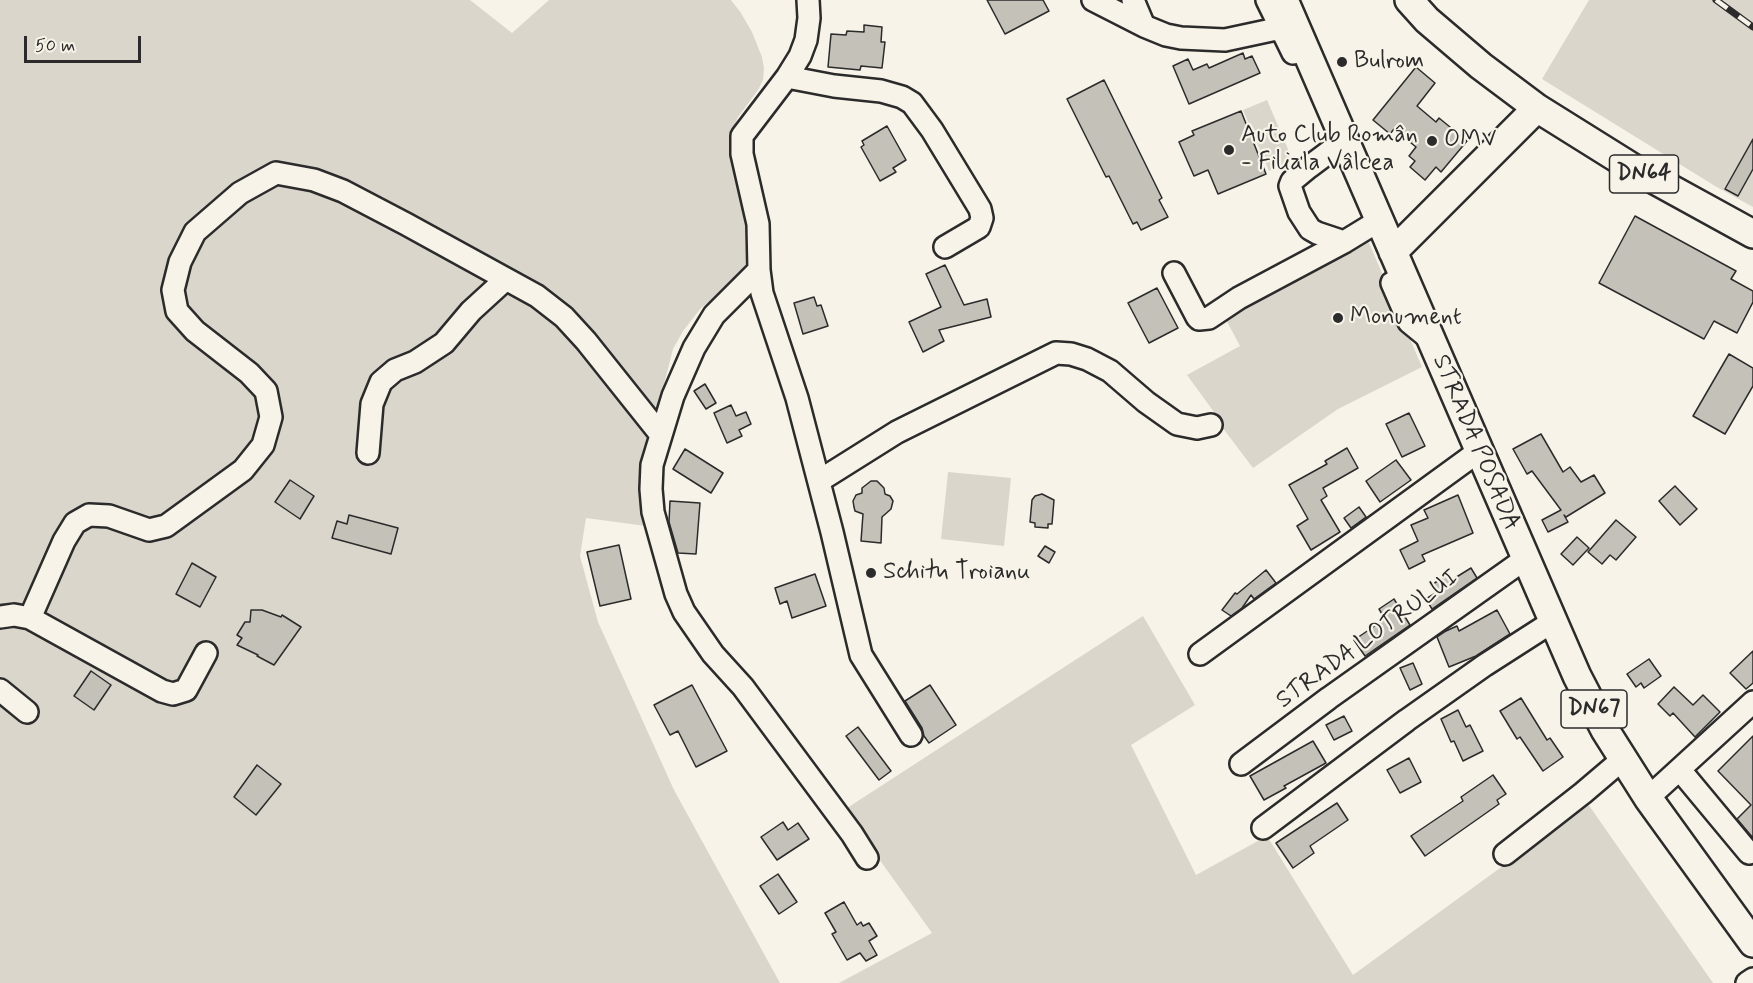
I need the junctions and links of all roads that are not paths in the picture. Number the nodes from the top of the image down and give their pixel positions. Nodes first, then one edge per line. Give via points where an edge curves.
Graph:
1 (808, 0) edge
2 (1093, 0) edge
3 (1133, 0) edge
4 (1267, 0) edge
5 (1284, 0) edge
6 (1409, 0) edge
7 (1144, 26) junction
8 (1288, 26) junction
9 (787, 76) junction
10 (1537, 108) junction
11 (1340, 144) junction
12 (1374, 223) junction
13 (1753, 234) edge
14 (1344, 242) junction
15 (945, 247) dead end
16 (1394, 252) junction
17 (759, 270) junction
18 (1174, 273) dead end
19 (506, 279) junction
20 (1431, 340) junction
21 (1211, 425) dead end
22 (661, 435) junction
23 (1479, 451) junction
24 (368, 453) dead end
25 (817, 476) junction
26 (1525, 559) junction
27 (0, 617) edge
28 (30, 618) junction
29 (1552, 622) junction
30 (206, 653) dead end
31 (1200, 654) dead end
32 (0, 690) edge
33 (1753, 702) edge
34 (27, 712) dead end
35 (911, 735) dead end
36 (1623, 759) junction
37 (1241, 764) dead end
38 (1680, 770) junction
39 (1648, 798) junction
40 (1263, 828) dead end
41 (1749, 853) dead end
42 (1505, 854) dead end
43 (867, 858) dead end
44 (1753, 943) edge
45 (1753, 979) edge
46 (1747, 983) edge

1 - 9 street via 806,40
2 - 7 street
3 - 7 street
4 - 8 street
5 - 8 main road, STRADA POSADA / DN67
6 - 10 main road, DN64 via 1481,66
7 - 8 street via 1166,35 1203,40 1225,40
8 - 11 main road, STRADA POSADA / DN67
9 - 15 street via 891,94 916,108 982,218 979,227
9 - 17 street via 742,135 741,154 758,224
10 - 13 main road, DN64 via 1633,168
10 - 16 main road
11 - 12 main road, STRADA POSADA / DN67
11 - 14 street via 1292,181 1290,189 1310,229
12 - 14 street
12 - 16 main road, STRADA POSADA / DN67
12 - 20 street via 1409,322
14 - 18 street via 1204,319 1197,317
16 - 20 main road, STRADA POSADA / DN67
17 - 22 street via 704,330 673,396
17 - 25 street via 762,293 797,398
19 - 22 street via 564,317
19 - 24 street via 444,343 381,382 372,404
19 - 28 street via 343,191 314,180 276,173 240,193 195,232 180,262 173,290 177,311 195,332 266,391 271,417 263,445 243,470 166,526 149,530 109,516 89,515 75,523
20 - 23 main road, STRADA POSADA / DN67
21 - 25 street via 1197,428 1178,424 1110,370 1087,358 1056,353
22 - 43 street via 652,465 653,512 684,612
23 - 26 main road, STRADA POSADA / DN67
23 - 31 street
25 - 35 street via 861,655
26 - 29 main road, STRADA POSADA / DN67
26 - 37 street, STRADA LOTRULUI
27 - 28 street
28 - 30 street via 173,694 186,690
29 - 36 main road, STRADA POSADA / DN67
29 - 40 street via 1407,720
32 - 34 street
33 - 38 street
36 - 39 main road, STRADA POSADA / DN67
36 - 42 street
38 - 39 street
38 - 41 street
39 - 44 main road, STRADA POSADA / DN67
45 - 46 street

